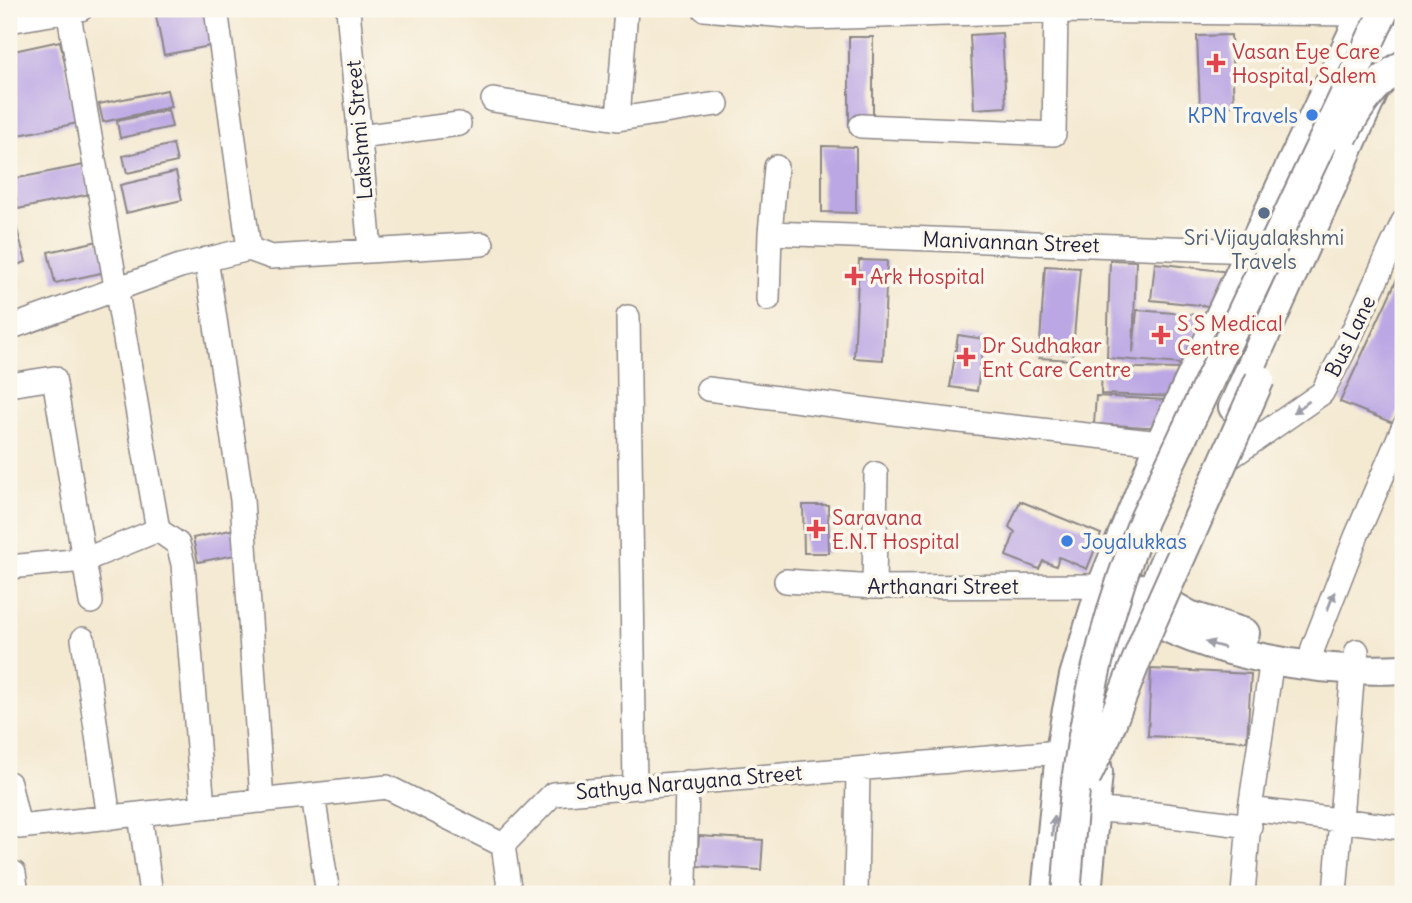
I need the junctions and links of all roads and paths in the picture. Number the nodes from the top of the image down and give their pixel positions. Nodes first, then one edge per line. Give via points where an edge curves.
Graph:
1 (216, 9) edge
2 (348, 9) edge
3 (626, 9) edge
4 (718, 9) edge
5 (72, 10) edge
6 (1370, 10) edge
7 (1403, 10) edge
8 (931, 11) edge
9 (1056, 11) junction
10 (809, 13) edge
11 (9, 21) edge
12 (1403, 27) edge
13 (1403, 34) edge
14 (1403, 45) edge
15 (1403, 65) edge
16 (493, 100) dead end
17 (717, 104) dead end
18 (1340, 105) junction
19 (618, 119) junction
20 (459, 124) dead end
21 (861, 126) dead end
22 (359, 137) junction
23 (776, 167) dead end
24 (1403, 222) edge
25 (770, 233) junction
26 (482, 244) dead end
27 (249, 249) junction
28 (370, 250) junction
29 (1252, 251) junction
30 (206, 259) junction
31 (116, 289) junction
32 (768, 299) dead end
33 (628, 317) dead end
34 (9, 328) edge
35 (9, 385) edge
36 (708, 389) dead end
37 (1403, 428) edge
38 (1160, 443) junction
39 (876, 474) dead end
40 (1202, 478) junction
41 (158, 530) junction
42 (85, 560) junction
43 (9, 567) edge
44 (1105, 578) junction
45 (786, 581) dead end
46 (874, 587) junction
47 (91, 603) dead end
48 (1145, 604) junction
49 (83, 639) dead end
50 (1403, 650) edge
51 (1312, 657) junction
52 (1272, 659) junction
53 (1355, 660) junction
54 (1403, 669) edge
55 (1060, 752) junction
56 (858, 770) junction
57 (1086, 778) junction
58 (687, 782) junction
59 (9, 783) edge
60 (635, 787) junction
61 (313, 795) junction
62 (262, 801) junction
63 (203, 807) junction
64 (1096, 810) junction
65 (140, 814) junction
66 (109, 818) junction
67 (1250, 818) junction
68 (1342, 820) junction
69 (1403, 828) edge
70 (503, 845) junction
71 (151, 894) edge
72 (328, 894) edge
73 (510, 894) edge
74 (682, 894) edge
75 (856, 894) edge
76 (1046, 894) edge
77 (1066, 894) edge
78 (1078, 894) edge
79 (1087, 894) edge
80 (1242, 894) edge
81 (1335, 894) edge

1 - 27 street
2 - 22 street, Lakshmi Street
3 - 19 street
4 - 10 street
5 - 11 street
5 - 31 street
6 - 7 street
6 - 9 street
6 - 18 main road, bridge
6 - 29 main road
8 - 9 street
8 - 10 street
9 - 21 street via 1054,134
12 - 40 main road
13 - 57 main road, bridge via 1384,109
14 - 18 main road, bridge via 1361,75
15 - 57 main road, bridge via 1364,100 1348,129 1149,552 1095,722
16 - 19 street
17 - 19 street
18 - 77 main road, bridge via 1128,558 1085,723
20 - 22 street
22 - 28 street, Lakshmi Street
23 - 25 street
24 -> 40 street, Bus Lane via 1322,393
25 - 29 street, Manivannan Street
25 - 32 street
26 - 28 street
27 - 28 street via 271,257
27 - 30 street
29 - 38 main road
30 - 31 street
30 - 62 street via 242,500
31 - 34 street
31 - 41 street
33 - 60 street
35 - 42 street via 54,377
36 - 38 street
51 -> 37 street
38 - 44 main road
39 - 46 street
40 - 48 main road
41 - 42 street
41 - 63 street via 178,544 183,564
42 - 43 street
42 - 47 street
44 - 46 street, Arthanari Street via 1089,586
44 - 48 main road
44 - 55 main road via 1074,676
45 - 46 street, Arthanari Street
48 - 51 main road via 1281,643
52 -> 48 main road via 1159,625
48 - 64 main road via 1099,726 1094,750
49 - 66 street
50 - 53 main road
51 - 52 main road
51 - 53 main road
52 - 67 street
53 - 54 main road
53 - 68 street
55 - 56 street, Sathya Narayana Street
76 -> 55 main road
56 - 58 street, Sathya Narayana Street
56 - 75 street
57 - 78 main road
58 - 60 street, Sathya Narayana Street
58 - 74 street
59 - 66 street via 19,827
60 - 70 street, Sathya Narayana Street via 553,794
61 - 62 street
61 - 70 street via 387,787
61 - 72 street
62 - 63 street
63 - 65 street
64 - 67 street
64 - 79 main road
65 - 66 street
65 - 71 street
67 - 68 street
67 - 80 street
68 - 69 street
68 - 81 street
70 - 73 street

